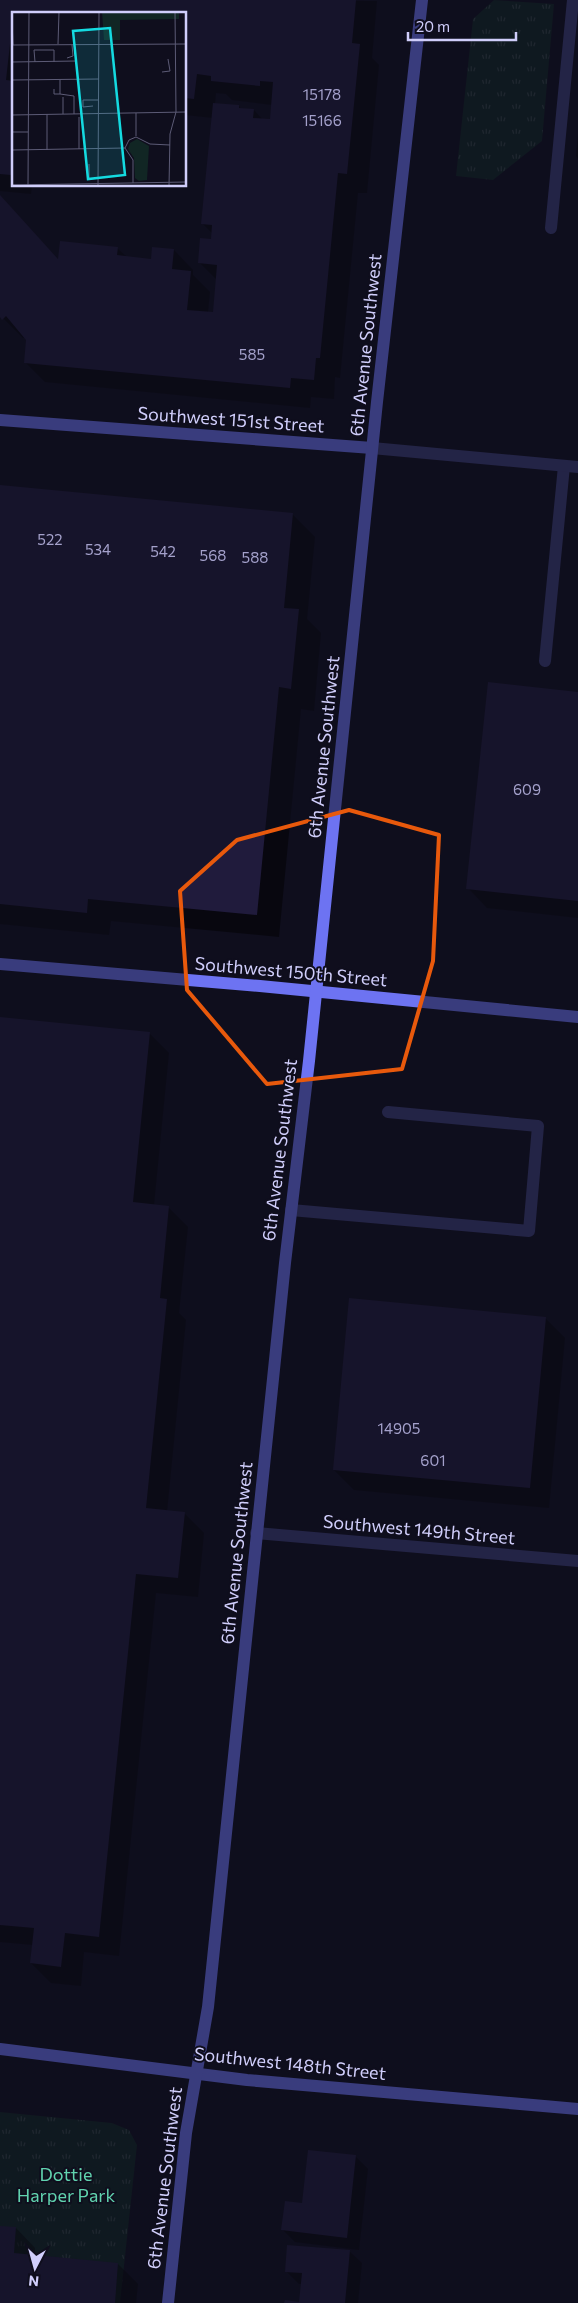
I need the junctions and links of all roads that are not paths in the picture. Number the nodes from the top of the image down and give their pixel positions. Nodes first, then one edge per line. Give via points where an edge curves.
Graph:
1 (422, 0) edge
2 (573, 0) edge
3 (551, 228) dead end
4 (0, 420) edge
5 (372, 448) junction
6 (564, 466) junction
7 (578, 467) edge
8 (544, 661) dead end
9 (0, 964) edge
10 (316, 991) junction
11 (578, 1017) edge
12 (388, 1112) dead end
13 (291, 1210) junction
14 (256, 1533) junction
15 (578, 1561) edge
16 (0, 2049) edge
17 (196, 2072) junction
18 (578, 2109) edge
19 (168, 2303) edge

1 - 5 street, 6th Avenue Southwest
2 - 3 street
4 - 5 street, Southwest 151st Street
5 - 6 street, Southwest 151st Street
5 - 10 street, 6th Avenue Southwest
6 - 7 street, Southwest 151st Street
6 - 8 street
9 - 10 street, Southwest 150th Street
10 - 11 street, Southwest 150th Street
10 - 13 street, 6th Avenue Southwest
12 - 13 street via 538,1126 529,1231
13 - 14 street, 6th Avenue Southwest
14 - 15 street, Southwest 149th Street
14 - 17 street, 6th Avenue Southwest via 208,2007
16 - 17 street, Southwest 148th Street
17 - 18 street, Southwest 148th Street via 248,2080
17 - 19 street, 6th Avenue Southwest via 186,2133

